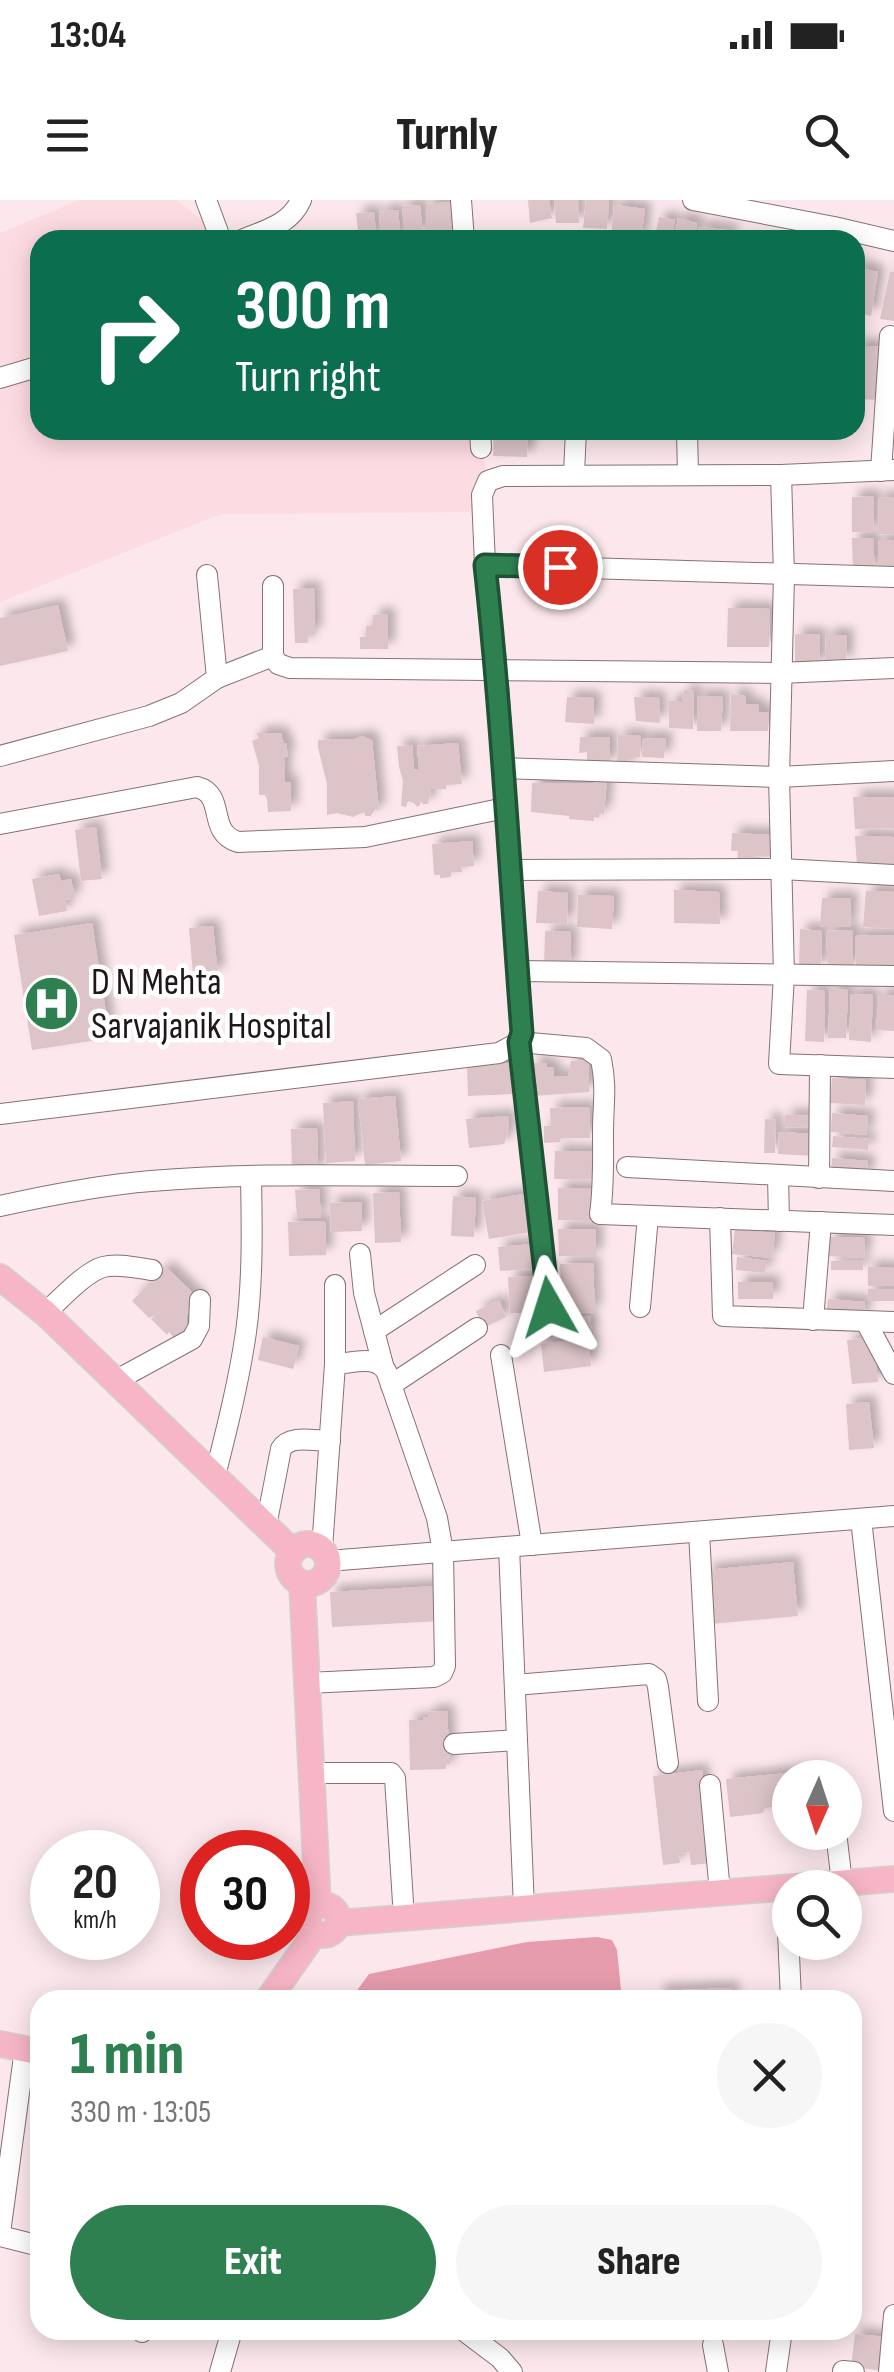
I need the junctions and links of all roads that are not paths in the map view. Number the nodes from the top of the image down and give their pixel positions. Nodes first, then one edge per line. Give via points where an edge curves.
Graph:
1 (206, 200) edge
2 (301, 200) edge
3 (461, 200) edge
4 (692, 200) edge
5 (217, 230) edge
6 (267, 230) edge
7 (463, 230) edge
8 (850, 230) edge
9 (865, 234) edge
10 (894, 241) edge
11 (890, 336) dead end
12 (30, 369) edge
13 (0, 378) edge
14 (576, 440) edge
15 (688, 440) edge
16 (888, 471) edge
17 (574, 474) junction
18 (780, 474) junction
19 (688, 475) junction
20 (485, 565) junction
21 (784, 575) junction
22 (206, 576) dead end
23 (894, 577) edge
24 (273, 586) dead end
25 (273, 656) junction
26 (894, 668) edge
27 (497, 671) junction
28 (780, 673) junction
29 (217, 678) junction
30 (0, 756) edge
31 (502, 768) junction
32 (894, 771) edge
33 (778, 778) junction
34 (505, 808) junction
35 (0, 824) edge
36 (781, 868) junction
37 (509, 870) junction
38 (894, 875) edge
39 (518, 971) junction
40 (784, 975) junction
41 (894, 976) edge
42 (519, 1042) junction
43 (820, 1065) junction
44 (894, 1068) edge
45 (0, 1114) edge
46 (627, 1167) dead end
47 (457, 1176) dead end
48 (778, 1176) junction
49 (251, 1177) junction
50 (819, 1178) junction
51 (894, 1181) edge
52 (0, 1206) edge
53 (648, 1216) junction
54 (720, 1218) junction
55 (779, 1221) junction
56 (821, 1222) junction
57 (894, 1225) edge
58 (360, 1254) dead end
59 (475, 1266) dead end
60 (152, 1270) dead end
61 (0, 1277) edge
62 (335, 1285) dead end
63 (200, 1300) dead end
64 (549, 1307) dead end
65 (640, 1307) dead end
66 (45, 1313) junction
67 (813, 1320) junction
68 (866, 1322) junction
69 (894, 1322) edge
70 (476, 1328) dead end
71 (374, 1331) junction
72 (501, 1355) dead end
73 (335, 1364) junction
74 (894, 1374) edge
75 (387, 1375) junction
76 (115, 1380) junction
77 (330, 1441) junction
78 (214, 1476) junction
79 (894, 1516) edge
80 (861, 1519) junction
81 (266, 1526) junction
82 (699, 1532) junction
83 (532, 1545) junction
84 (508, 1547) junction
85 (293, 1552) junction
86 (442, 1552) junction
87 (325, 1555) junction
88 (302, 1583) junction
89 (307, 1683) junction
90 (514, 1686) junction
91 (708, 1701) dead end
92 (517, 1740) junction
93 (454, 1744) dead end
94 (668, 1762) dead end
95 (312, 1773) junction
96 (710, 1785) dead end
97 (894, 1811) edge
98 (894, 1879) edge
99 (862, 1881) edge
100 (772, 1888) edge
101 (720, 1892) junction
102 (524, 1908) junction
103 (404, 1918) junction
104 (326, 1928) junction
105 (789, 1960) edge
106 (276, 1990) edge
107 (791, 1990) edge
108 (22, 2048) edge
109 (0, 2234) edge
110 (30, 2243) edge
111 (894, 2315) edge
112 (229, 2340) edge
113 (476, 2340) edge
114 (781, 2340) edge
115 (713, 2345) dead end
116 (220, 2372) edge
117 (512, 2372) edge
118 (718, 2372) edge
119 (776, 2372) edge
120 (889, 2372) edge

1 - 5 street
2 - 6 street via 284,223
3 - 7 street
4 - 8 street
9 - 10 street
11 - 16 street
12 - 13 street
14 - 17 street
15 - 19 street
16 - 18 street
17 - 19 street
17 - 20 street via 488,481 482,495
18 - 19 street
18 - 21 street
20 - 21 street
20 - 27 street
21 - 23 street
21 - 28 street
22 - 29 street
24 - 25 street
25 - 27 street via 290,668
25 - 29 street
26 - 28 street
27 - 28 street
27 - 31 street
28 - 33 street
29 - 30 street via 181,704 149,716
31 - 33 street
31 - 34 street
32 - 33 street
33 - 36 street
34 - 35 street via 365,837 238,842 227,838 212,798 196,787
34 - 37 street
36 - 37 street
36 - 38 street
36 - 40 street
37 - 39 street
39 - 40 street
39 - 42 street
40 - 41 street
40 - 43 street via 779,1064
42 - 45 street via 499,1053
42 - 53 street via 586,1048 601,1059 606,1092 600,1214
42 - 64 street
43 - 44 street
43 - 50 street
46 - 48 street
47 - 49 street
48 - 50 street
48 - 55 street
49 - 52 street via 150,1181
49 - 78 street via 246,1329
50 - 51 street
53 - 54 street
53 - 65 street
54 - 55 street
54 - 67 street via 723,1316
55 - 56 street
56 - 57 street
56 - 67 street
58 - 71 street
59 - 71 street
60 - 66 street via 102,1267
61 - 66 main road
62 - 73 street
63 - 76 street via 192,1339
66 - 76 main road
67 - 68 street
68 - 69 street
68 - 74 street
70 - 75 street
71 - 75 street
72 - 83 street
73 - 75 street via 377,1361
73 - 77 street
75 - 86 street via 434,1505
76 - 78 main road
77 - 81 street via 284,1442
77 - 87 street
78 - 81 main road
79 - 80 street
80 - 82 street
80 - 97 street
81 - 85 main road
82 - 83 street
82 - 91 street
83 - 84 street
84 - 86 street
84 - 90 street
85 - 87 main road via 316,1546
85 - 88 main road via 290,1570
86 - 87 street
86 - 89 street via 442,1673
87 - 88 main road via 322,1579
88 - 89 main road
89 - 95 main road
90 - 92 street
90 - 94 street via 649,1674 658,1687
92 - 93 street
92 - 102 street
95 - 103 street via 396,1778
95 - 104 main road via 318,1904 337,1914
96 - 101 street
98 - 99 main road
100 - 101 main road
101 - 102 main road
102 - 103 main road
103 - 104 main road
104 - 106 main road
105 - 107 street
108 - 109 street
109 - 110 street
111 - 120 street
112 - 116 street
113 - 117 street
114 - 119 street
115 - 118 street

